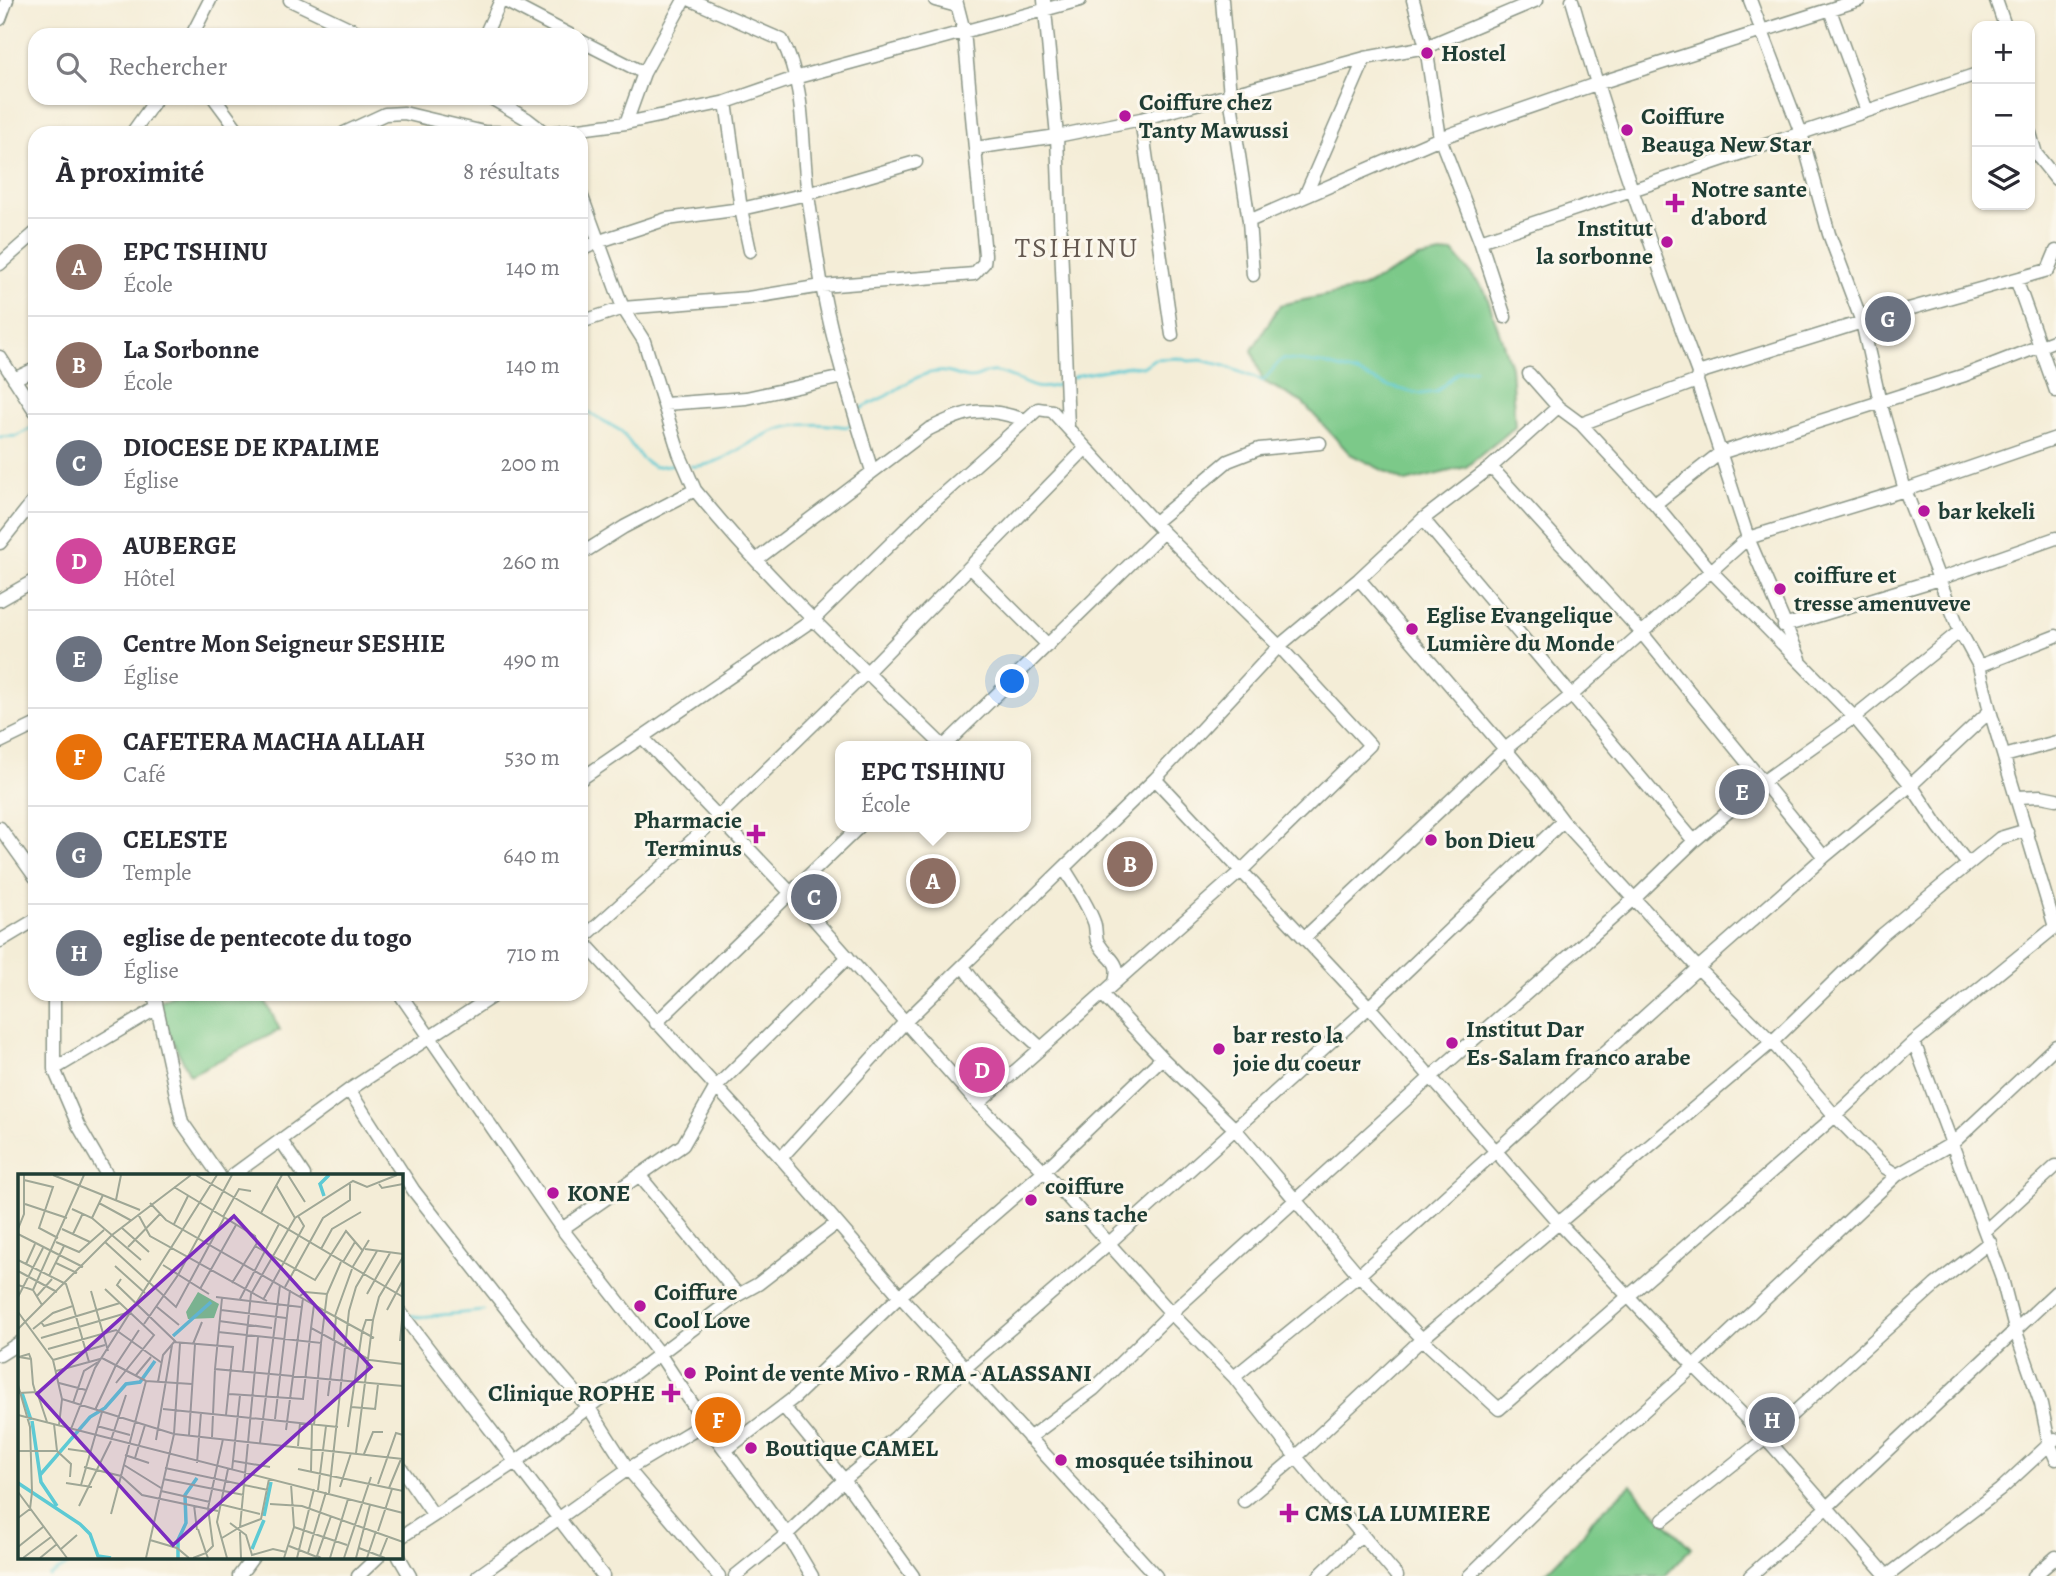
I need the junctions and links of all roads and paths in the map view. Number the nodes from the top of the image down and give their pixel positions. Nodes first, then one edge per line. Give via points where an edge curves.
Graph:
1 (6, 0) edge
2 (210, 0) edge
3 (290, 0) edge
4 (502, 0) edge
5 (684, 0) edge
6 (691, 0) edge
7 (935, 0) edge
8 (1080, 0) edge
9 (1222, 0) edge
10 (1413, 0) edge
11 (1537, 0) edge
12 (1572, 0) edge
13 (1750, 0) edge
14 (1859, 0) edge
15 (1996, 0) edge
16 (956, 3) edge
17 (1045, 5) edge
18 (1830, 10) junction
19 (0, 19) edge
20 (2003, 21) edge
21 (196, 28) edge
22 (349, 28) edge
23 (488, 28) edge
24 (556, 28) edge
25 (964, 31) junction
26 (1763, 33) junction
27 (588, 45) edge
28 (1426, 47) junction
29 (1365, 58) junction
30 (644, 74) junction
31 (1972, 76) edge
32 (798, 77) junction
33 (1597, 84) junction
34 (1230, 96) junction
35 (726, 102) junction
36 (152, 105) edge
37 (219, 105) edge
38 (503, 105) edge
39 (1867, 111) junction
40 (1141, 120) junction
41 (626, 123) junction
42 (137, 126) edge
43 (235, 126) edge
44 (360, 126) edge
45 (459, 126) edge
46 (540, 126) edge
47 (588, 128) edge
48 (1801, 133) junction
49 (1057, 136) junction
50 (1440, 138) junction
51 (2034, 147) edge
52 (975, 148) junction
53 (916, 162) dead end
54 (2056, 179) edge
55 (1633, 189) junction
56 (807, 194) junction
57 (1305, 196) junction
58 (741, 209) junction
59 (588, 211) edge
60 (1249, 221) junction
61 (28, 239) edge
62 (600, 241) junction
63 (1480, 241) junction
64 (588, 247) edge
65 (750, 251) dead end
66 (2056, 251) edge
67 (0, 264) edge
68 (1253, 275) dead end
69 (2015, 279) junction
70 (822, 286) junction
71 (623, 308) junction
72 (1505, 317) dead end
73 (588, 319) edge
74 (1862, 322) junction
75 (1171, 335) dead end
76 (2056, 340) edge
77 (2041, 344) junction
78 (0, 357) edge
79 (28, 372) edge
80 (1529, 374) dead end
81 (844, 377) junction
82 (1697, 377) junction
83 (14, 379) junction
84 (2056, 391) edge
85 (28, 400) edge
86 (1880, 402) junction
87 (665, 404) junction
88 (1558, 407) junction
89 (1026, 420) junction
90 (1581, 424) junction
91 (1068, 428) junction
92 (2056, 438) edge
93 (1320, 443) dead end
94 (1086, 449) junction
95 (1720, 453) junction
96 (1492, 467) junction
97 (872, 471) junction
98 (695, 489) junction
99 (1905, 490) junction
100 (1654, 505) junction
101 (28, 508) edge
102 (1423, 519) junction
103 (1159, 527) junction
104 (1748, 538) junction
105 (2056, 538) edge
106 (0, 543) edge
107 (588, 550) edge
108 (756, 560) junction
109 (971, 568) junction
110 (1711, 571) junction
111 (1359, 579) junction
112 (1939, 579) junction
113 (28, 584) edge
114 (0, 600) edge
115 (814, 619) junction
116 (1784, 626) junction
117 (1960, 631) junction
118 (1641, 632) junction
119 (2056, 636) edge
120 (1048, 645) junction
121 (1279, 646) junction
122 (1800, 659) junction
123 (1979, 666) junction
124 (867, 672) junction
125 (1572, 695) junction
126 (1990, 711) junction
127 (1854, 717) junction
128 (28, 728) edge
129 (643, 738) junction
130 (938, 741) edge
131 (948, 741) edge
132 (0, 742) edge
133 (2056, 742) edge
134 (1504, 750) junction
135 (2004, 757) junction
136 (588, 774) edge
137 (1155, 779) junction
138 (1764, 781) junction
139 (1911, 785) junction
140 (2017, 797) junction
141 (2056, 799) edge
142 (718, 817) junction
143 (1563, 821) junction
144 (0, 828) edge
145 (2026, 830) junction
146 (854, 832) edge
147 (1693, 841) junction
148 (1825, 857) junction
149 (1968, 864) junction
150 (28, 867) edge
151 (1064, 868) junction
152 (1242, 870) junction
153 (790, 892) junction
154 (1634, 899) junction
155 (28, 924) edge
156 (2056, 928) edge
157 (588, 934) edge
158 (1304, 938) junction
159 (0, 941) edge
160 (588, 948) edge
161 (848, 957) junction
162 (963, 966) junction
163 (1698, 968) junction
164 (1115, 982) junction
165 (1102, 994) junction
166 (54, 1001) edge
167 (156, 1001) edge
168 (405, 1001) edge
169 (485, 1001) edge
170 (1369, 1007) junction
171 (157, 1008) junction
172 (906, 1021) junction
173 (656, 1023) junction
174 (428, 1037) junction
175 (1772, 1042) junction
176 (1914, 1042) junction
177 (2056, 1046) edge
178 (1041, 1048) junction
179 (1162, 1058) junction
180 (54, 1069) junction
181 (1431, 1077) junction
182 (716, 1087) junction
183 (349, 1090) junction
184 (978, 1104) junction
185 (1835, 1115) junction
186 (1235, 1129) junction
187 (282, 1142) junction
188 (1953, 1143) junction
189 (1495, 1152) junction
190 (781, 1158) junction
191 (2056, 1166) edge
192 (1044, 1171) junction
193 (106, 1174) edge
194 (218, 1174) edge
195 (234, 1174) edge
196 (303, 1174) edge
197 (639, 1175) junction
198 (1897, 1175) junction
199 (1297, 1201) junction
200 (838, 1223) junction
201 (1559, 1223) junction
202 (562, 1228) junction
203 (1988, 1236) junction
204 (1108, 1244) junction
205 (1359, 1275) junction
206 (2056, 1292) edge
207 (738, 1295) junction
208 (1627, 1295) junction
209 (900, 1296) junction
210 (1171, 1313) junction
211 (402, 1314) edge
212 (2015, 1329) junction
213 (1422, 1339) junction
214 (18, 1344) edge
215 (0, 1355) edge
216 (660, 1355) junction
217 (1694, 1366) junction
218 (965, 1368) junction
219 (1234, 1377) junction
220 (783, 1406) junction
221 (589, 1408) junction
222 (705, 1423) junction
223 (1029, 1438) junction
224 (1766, 1438) junction
225 (2052, 1440) edge
226 (727, 1449) junction
227 (1296, 1457) junction
228 (2056, 1459) edge
229 (517, 1461) junction
230 (402, 1469) edge
231 (628, 1469) junction
232 (844, 1480) junction
233 (1244, 1501) dead end
234 (1827, 1507) junction
235 (432, 1514) junction
236 (559, 1519) junction
237 (1663, 1520) dead end
238 (787, 1534) junction
239 (1361, 1535) junction
240 (402, 1536) edge
241 (2056, 1557) edge
242 (252, 1558) edge
243 (377, 1558) edge
244 (400, 1558) edge
245 (907, 1574) edge
246 (239, 1576) edge
247 (358, 1576) edge
248 (410, 1576) edge
249 (478, 1576) edge
250 (603, 1576) edge
251 (719, 1576) edge
252 (735, 1576) edge
253 (812, 1576) edge
254 (1156, 1576) edge
255 (1319, 1576) edge
256 (1397, 1576) edge
257 (1469, 1576) edge
258 (1750, 1576) edge
259 (1887, 1576) edge
260 (2034, 1576) edge

1 - 19 street
2 - 21 street
3 - 22 street
4 - 23 street
4 - 24 street
5 - 30 street
6 - 32 street via 782,40
7 - 16 street
8 - 17 street
9 - 34 street
10 - 28 street
11 - 28 street
12 - 33 street
13 - 26 street
14 - 18 street
15 - 20 street
16 - 25 street
17 - 25 street
17 - 49 street
18 - 26 street
18 - 39 street
25 - 32 street
25 - 52 street
26 - 33 street
26 - 48 street
27 - 30 street
28 - 29 street
28 - 50 street
29 - 34 street
29 - 57 street
30 - 41 street
31 - 39 street
32 - 35 street
32 - 56 street
33 - 50 street
33 - 55 street
34 - 40 street
34 - 60 street
35 - 41 street
35 - 58 street
36 - 42 street
37 - 43 street
38 - 46 street
39 - 48 street
40 - 49 street
40 - 75 street
41 - 47 street
44 - 45 street via 385,114 404,113
48 - 55 street
48 - 74 street via 1829,234
49 - 52 street
49 - 91 street
50 - 57 street
50 - 63 street
51 - 54 street
52 - 70 street via 985,255 974,274
53 - 56 street
55 - 63 street
55 - 82 street
56 - 58 street
56 - 70 street
57 - 60 street
58 - 62 street via 667,219
58 - 65 street
59 - 62 street
60 - 68 street
61 - 67 street
62 - 64 street
62 - 71 street
63 - 72 street
66 - 69 street via 2048,270
69 - 74 street
69 - 77 street
70 - 71 street via 748,298
70 - 81 street
71 - 73 street
71 - 87 street via 644,341
74 - 82 street
74 - 86 street
76 - 77 street
77 - 84 street
77 - 86 street
78 - 83 street
79 - 83 street
80 - 88 street
81 - 87 street via 747,398
81 - 97 street
82 - 90 street
82 - 95 street
83 - 85 street
86 - 95 street
86 - 99 street
87 - 98 street
88 - 90 street
88 - 96 street
89 - 91 street via 1038,409 1045,409
89 - 97 street via 991,410 960,414 929,429
89 - 115 street via 926,509
90 - 100 street
91 - 94 street
92 - 99 street
93 - 103 street via 1259,449 1228,461
94 - 103 street
94 - 109 street
95 - 100 street
95 - 104 street
96 - 102 street
96 - 118 street
97 - 108 street
98 - 107 street
98 - 108 street
99 - 104 street
99 - 112 street
100 - 110 street
101 - 106 street
102 - 111 street
102 - 125 street
103 - 120 street
103 - 121 street
104 - 110 street
104 - 116 street
105 - 112 street
108 - 115 street
109 - 120 street
109 - 124 street
110 - 118 street
110 - 122 street
111 - 121 street
111 - 134 street
112 - 116 street
112 - 117 street
113 - 114 street
115 - 124 street
115 - 129 street
116 - 122 street
117 - 123 street
117 - 127 street
118 - 125 street
118 - 138 street
119 - 123 street
120 - 131 street
121 - 137 street
121 - 152 street via 1370,745
122 - 127 street
123 - 126 street
124 - 130 street
124 - 142 street
125 - 134 street
125 - 147 street
126 - 135 street
126 - 139 street
127 - 138 street
127 - 139 street
128 - 132 street
129 - 136 street
129 - 142 street
133 - 135 street
134 - 143 street
134 - 158 street
135 - 140 street
137 - 151 street
137 - 152 street
138 - 147 street
138 - 148 street
139 - 148 street
139 - 149 street
140 - 141 street
140 - 145 street
142 - 153 street
142 - 157 street
143 - 154 street
143 - 170 street
144 - 150 street
145 - 149 street via 2000,838
145 - 156 street
146 - 153 street
147 - 154 street
148 - 163 street
149 - 175 street via 1882,935
151 - 162 street
151 - 164 street via 1088,908 1097,941 1115,963
152 - 158 street
152 - 164 street
153 - 161 street
153 - 173 street
154 - 163 street
154 - 181 street
155 - 159 street
156 - 176 street
158 - 170 street
160 - 173 street
161 - 172 street
161 - 182 street
162 - 172 street
162 - 178 street via 979,988
163 - 175 street
163 - 189 street
164 - 165 street
165 - 178 street
165 - 179 street
166 - 180 street
167 - 171 street
168 - 174 street
169 - 174 street
170 - 181 street
170 - 186 street
171 - 180 street
171 - 194 street via 182,1122
172 - 184 street
172 - 190 street
173 - 182 street
174 - 183 street
174 - 202 street
175 - 185 street
175 - 201 street
176 - 185 street
176 - 188 street
177 - 188 street
178 - 184 street
179 - 186 street
179 - 192 street
180 - 193 street via 78,1125
181 - 189 street
181 - 199 street
182 - 190 street
182 - 197 street via 682,1145
183 - 187 street
183 - 221 street via 414,1191
184 - 192 street
185 - 198 street
185 - 208 street
186 - 199 street
186 - 204 street
187 - 195 street
187 - 196 street
188 - 198 street
188 - 203 street
189 - 201 street
189 - 205 street
190 - 200 street
191 - 203 street
192 - 204 street
192 - 209 street
197 - 202 street
197 - 207 street
198 - 217 street
199 - 205 street
199 - 210 street
200 - 207 street
200 - 209 street
201 - 208 street
201 - 213 street
202 - 216 street
203 - 212 street
203 - 224 street
204 - 210 street
204 - 218 street
205 - 213 street
205 - 219 street
206 - 212 street
207 - 216 street
208 - 213 street via 1499,1409
208 - 217 street
209 - 218 street
209 - 220 street
210 - 219 street
210 - 223 street via 1094,1390
211 - 229 street
212 - 225 street
212 - 234 street
213 - 227 street
214 - 215 street
216 - 221 street
216 - 222 street
217 - 224 street
217 - 257 street
218 - 223 street
218 - 232 street via 896,1437
219 - 227 street
220 - 226 street
220 - 232 street
221 - 229 street
221 - 231 street
222 - 226 street
222 - 231 street
223 - 254 street
224 - 234 street
224 - 237 street
225 - 228 street
225 - 259 street via 2000,1490
226 - 238 street
227 - 233 street
227 - 239 street
229 - 235 street
229 - 236 street
230 - 235 street
231 - 236 street
231 - 251 street
232 - 238 street
232 - 245 street
234 - 258 street
234 - 259 street
235 - 240 street
236 - 249 street
236 - 250 street
238 - 252 street
238 - 253 street
239 - 255 street
239 - 256 street
241 - 260 street
242 - 246 street
243 - 247 street
244 - 248 street

